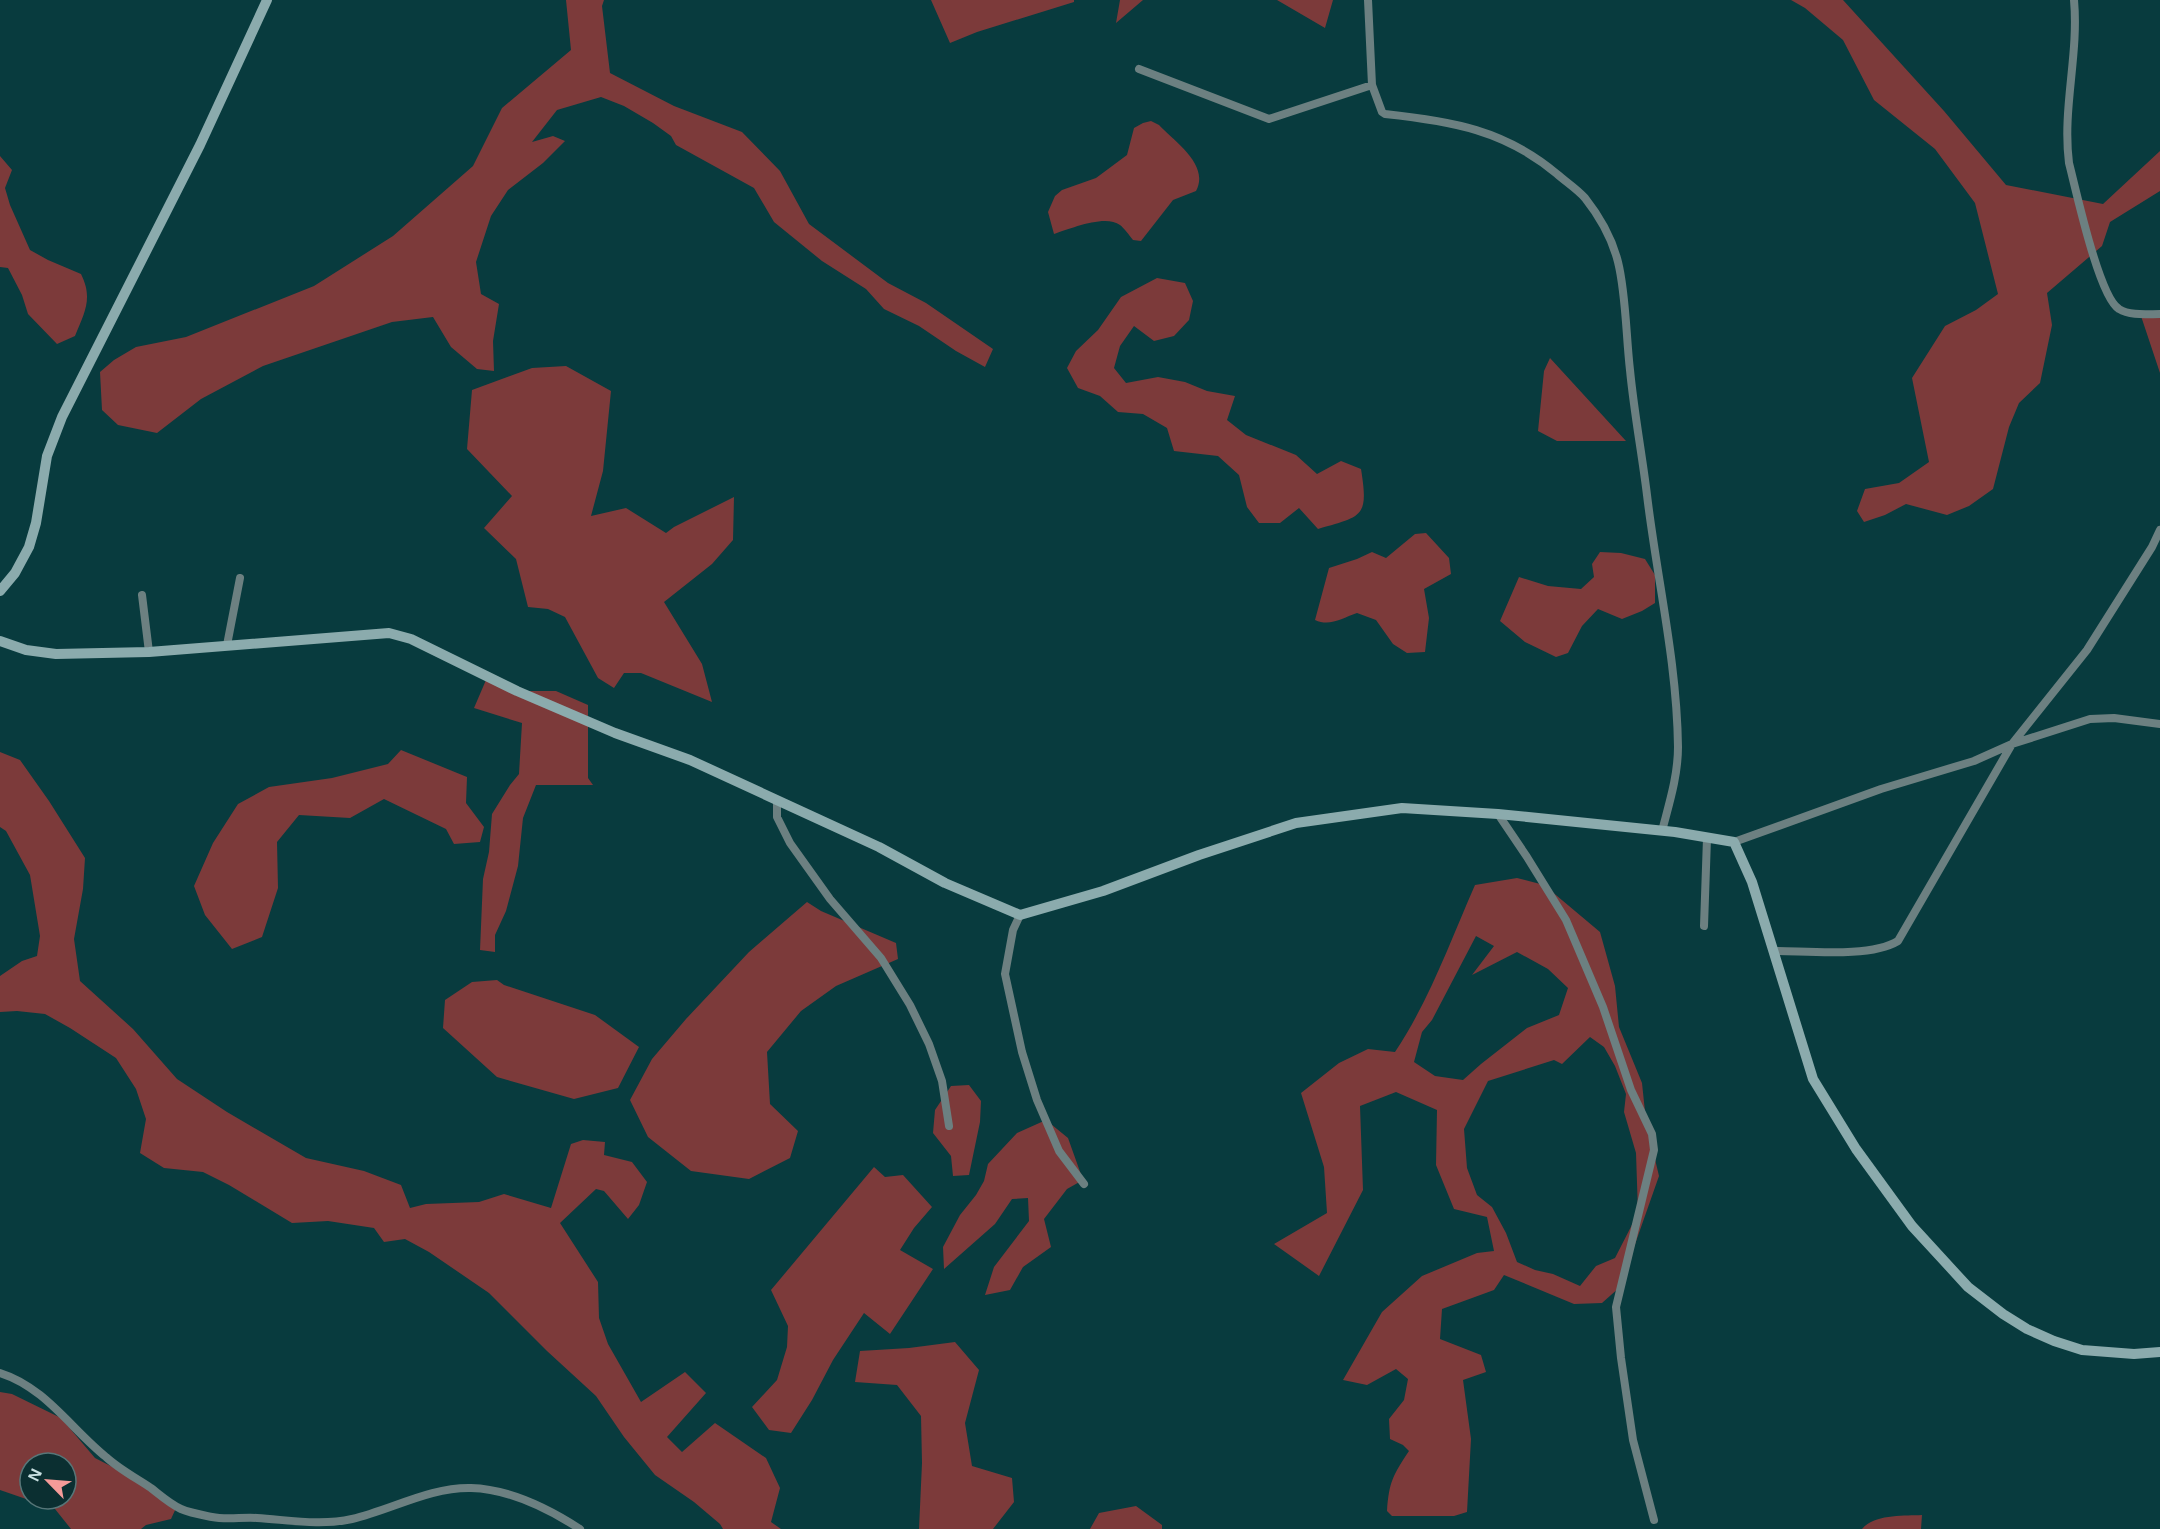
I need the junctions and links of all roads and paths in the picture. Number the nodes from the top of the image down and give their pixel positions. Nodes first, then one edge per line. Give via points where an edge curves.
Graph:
1 (267, 0) edge
2 (1368, 0) edge
3 (2074, 0) edge
4 (1139, 69) dead end
5 (1372, 85) junction
6 (2160, 314) edge
7 (2160, 530) edge
8 (240, 578) dead end
9 (0, 591) edge
10 (142, 595) dead end
11 (0, 641) edge
12 (227, 645) junction
13 (149, 652) junction
14 (2160, 724) edge
15 (2012, 744) junction
16 (777, 800) junction
17 (1498, 814) junction
18 (1662, 831) junction
19 (1707, 838) junction
20 (1734, 842) junction
21 (1020, 915) junction
22 (1704, 926) dead end
23 (1775, 951) junction
24 (949, 1126) dead end
25 (1084, 1184) dead end
26 (2160, 1352) edge
27 (0, 1373) edge
28 (1654, 1520) dead end
29 (580, 1529) edge

1 - 9 street via 200,145 62,417 47,456 29,548
2 - 5 street
3 - 6 street via 2066,128 2069,164 2096,262 2112,303 2132,313
4 - 5 street via 1269,119
5 - 18 street via 1380,110 1386,114 1454,123 1503,139 1527,152 1583,196 1614,245 1676,712 1676,772
7 - 15 street via 2087,650
8 - 12 street
10 - 13 street
11 - 13 street via 56,654
12 - 13 street
12 - 16 street via 370,633 411,639 517,692 690,760
14 - 15 street via 2090,719
15 - 20 street via 1974,761 1881,789
15 - 23 street via 1898,941 1875,949
16 - 21 street via 945,883
16 - 24 street via 777,817 790,843 830,899 881,958 910,1005 942,1081
17 - 18 street
17 - 21 street via 1402,808 1296,823 1103,891
17 - 28 street via 1566,920 1603,1007 1631,1090 1652,1134 1652,1158 1616,1307 1633,1440
18 - 19 street
19 - 20 street
19 - 22 street
20 - 23 street
21 - 25 street via 1013,930 1005,974 1022,1052 1059,1151
23 - 26 street via 1813,1078 1857,1149 1940,1258 1968,1287 2003,1314 2054,1341 2107,1353
27 - 29 street via 47,1400 106,1458 191,1512 215,1518 303,1522 352,1519 457,1488 473,1488 527,1502

